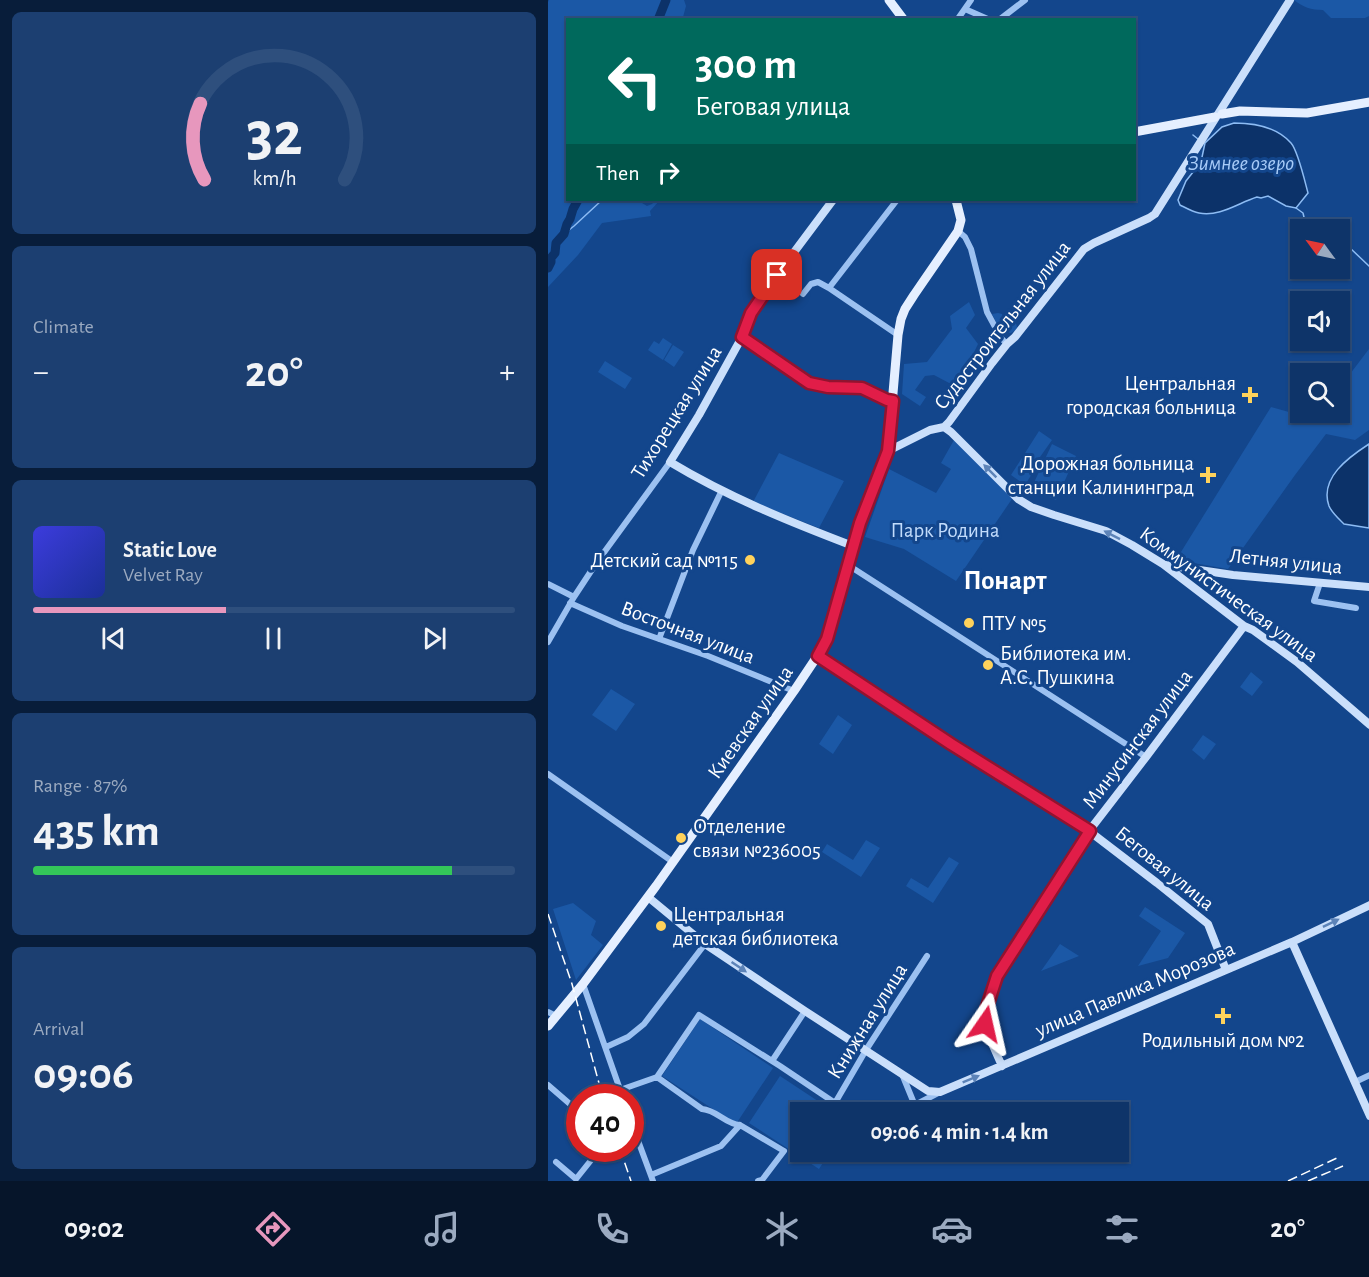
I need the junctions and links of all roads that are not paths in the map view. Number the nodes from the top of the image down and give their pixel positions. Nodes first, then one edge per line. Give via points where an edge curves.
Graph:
1 (889, 0) edge
2 (971, 0) edge
3 (1025, 0) edge
4 (1290, 0) edge
5 (965, 9) junction
6 (902, 18) edge
7 (958, 18) edge
8 (985, 18) edge
9 (1002, 18) edge
10 (1370, 102) edge
11 (1219, 115) junction
12 (1136, 132) edge
13 (832, 201) edge
14 (896, 201) edge
15 (956, 201) edge
16 (959, 231) junction
17 (829, 288) junction
18 (803, 294) dead end
19 (898, 335) junction
20 (742, 337) junction
21 (1007, 344) junction
22 (893, 401) junction
23 (944, 427) junction
24 (888, 451) junction
25 (670, 462) junction
26 (722, 490) junction
27 (853, 546) junction
28 (1163, 564) junction
29 (848, 565) junction
30 (1320, 583) junction
31 (548, 584) edge
32 (1370, 587) edge
33 (572, 600) junction
34 (1356, 608) dead end
35 (1244, 626) junction
36 (659, 639) junction
37 (548, 642) edge
38 (818, 656) junction
39 (794, 691) junction
40 (1370, 725) edge
41 (1146, 757) junction
42 (548, 774) edge
43 (1090, 831) junction
44 (673, 862) junction
45 (648, 897) junction
46 (1370, 905) edge
47 (1292, 942) junction
48 (705, 944) junction
49 (927, 956) dead end
50 (1226, 970) junction
51 (583, 984) junction
52 (805, 1011) junction
53 (554, 1014) edge
54 (548, 1026) edge
55 (606, 1047) junction
56 (866, 1050) junction
57 (772, 1061) junction
58 (1002, 1066) junction
59 (902, 1074) junction
60 (1370, 1076) edge
61 (657, 1077) junction
62 (1355, 1082) junction
63 (618, 1084) edge
64 (637, 1084) edge
65 (548, 1085) edge
66 (940, 1092) junction
67 (566, 1101) edge
68 (832, 1102) edge
69 (836, 1102) edge
70 (914, 1102) edge
71 (921, 1102) edge
72 (1370, 1116) edge
73 (740, 1125) junction
74 (644, 1157) edge
75 (556, 1162) dead end
76 (590, 1162) edge
77 (652, 1178) edge
78 (758, 1181) edge

1 - 6 main road
2 - 5 street
3 - 9 street
4 - 11 street, Судостроительная улица
5 - 7 street
5 - 8 street
10 - 11 main road via 1307,113 1240,111
11 - 12 main road
11 - 21 street, Судостроительная улица via 1155,213 1084,249
13 - 20 street, Тихорецкая улица via 751,313
14 - 17 street
15 - 16 main road
16 - 19 main road, Киевская улица via 909,302
16 - 21 street via 971,249 987,312
17 - 18 street via 818,282
17 - 19 street
19 - 22 main road, Киевская улица
20 - 22 street via 809,383 862,388
20 - 25 street, Тихорецкая улица
21 - 23 street, Судостроительная улица
22 - 24 main road, Киевская улица
23 - 24 street, Судостроительная улица
28 -> 23 street, Коммунистическая улица via 1106,531 1054,516 1018,499
24 - 27 main road, Киевская улица
25 - 26 street
25 - 33 street, Тихорецкая улица
26 - 27 street
26 - 36 street via 693,550
27 - 29 main road, Киевская улица
28 - 30 street, Летняя улица
28 - 35 street, Коммунистическая улица
29 - 38 main road, Киевская улица via 827,639
29 - 41 street
30 - 32 street, Летняя улица
30 - 34 street via 1314,601
31 - 33 street, Восточная улица
33 - 36 street, Восточная улица via 622,626
33 - 37 street, Тихорецкая улица
35 - 40 street, Коммунистическая улица via 1297,662
35 - 41 street, Минусинская улица
36 - 39 street, Восточная улица
38 - 39 main road, Киевская улица
38 - 43 street, Беговая улица
39 - 44 main road, Киевская улица
41 - 43 street, Минусинская улица
42 - 44 street
43 - 50 street, Беговая улица via 1208,924
43 - 58 street, Минусинская улица via 997,976 984,1022
44 - 45 main road, Киевская улица
45 - 48 street
45 - 51 main road, Киевская улица
47 -> 46 street, улица Павлика Морозова
47 - 50 street, улица Павлика Морозова
47 - 62 street
48 -> 52 street
48 - 55 street via 644,1024
49 - 56 street, Книжная улица
50 - 58 street, улица Павлика Морозова
51 - 53 main road, Киевская улица
51 - 55 street
52 - 56 street
52 - 57 street
53 - 54 main road, Киевская улица
55 - 63 street
56 - 59 street
56 - 69 street, Книжная улица
57 - 61 street via 699,1015
57 - 68 street
66 -> 58 street, улица Павлика Морозова
59 - 66 street via 928,1091
59 - 70 street
60 - 62 street
61 - 64 street
61 - 73 street via 702,1109 710,1109 733,1125
62 - 72 street
65 - 67 street
66 - 71 street
73 - 77 street via 721,1146
73 - 78 street via 784,1151
74 - 77 street
75 - 76 street via 576,1179

